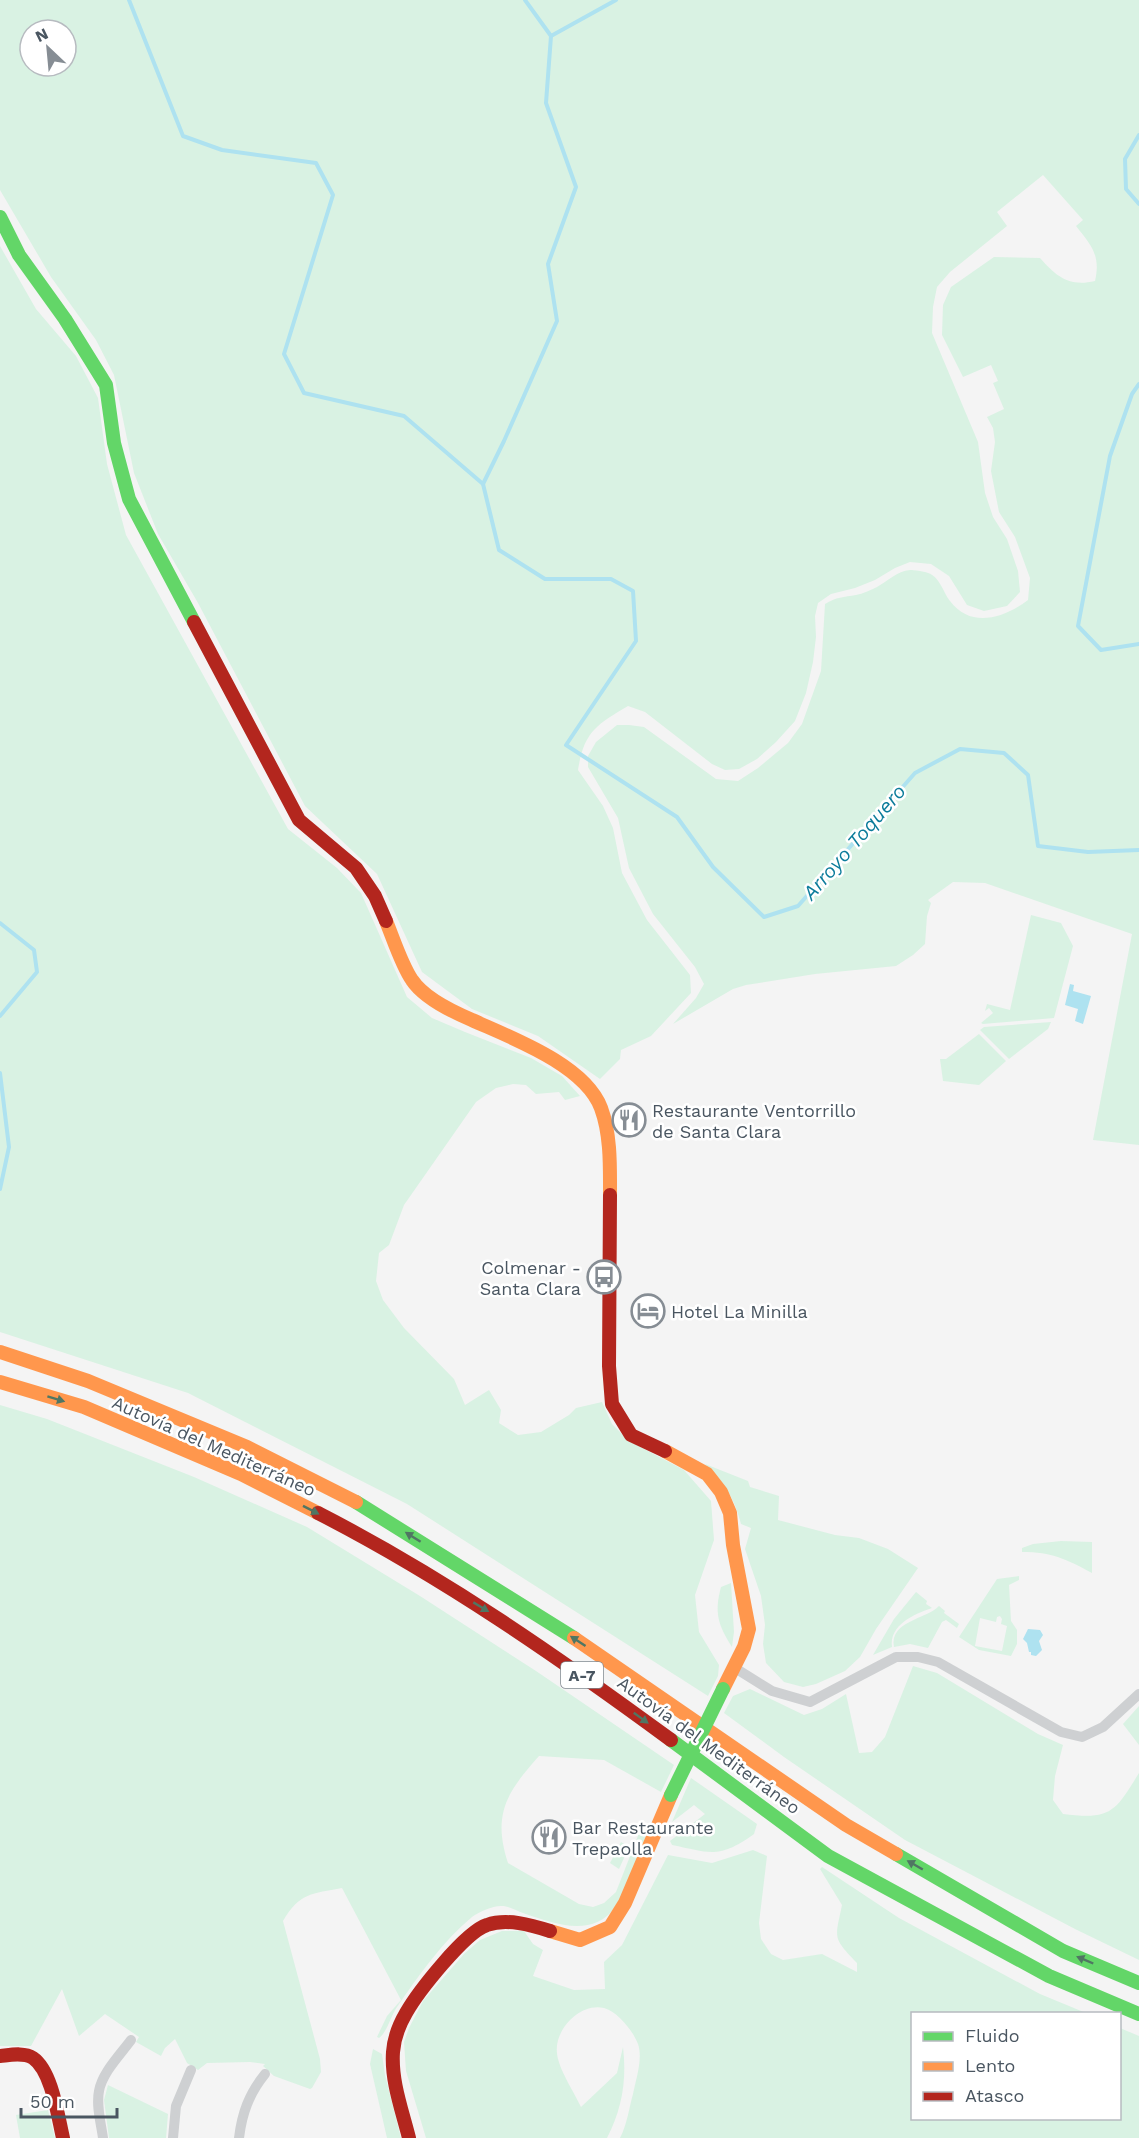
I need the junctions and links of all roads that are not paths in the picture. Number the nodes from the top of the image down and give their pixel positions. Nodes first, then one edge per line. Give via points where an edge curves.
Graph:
1 (0, 217) edge
2 (0, 1352) edge
3 (0, 1382) edge
4 (735, 1668) junction
5 (1139, 1694) edge
6 (1139, 1983) edge
7 (1139, 2014) edge
8 (131, 2040) dead end
9 (0, 2056) edge
10 (191, 2070) dead end
11 (265, 2073) dead end
12 (63, 2138) edge
13 (103, 2138) edge
14 (173, 2138) edge
15 (239, 2138) edge
16 (409, 2138) edge

1 - 4 main road via 19,255 106,385 114,443 129,499 299,820 356,868 375,896 412,981 442,1007 520,1041 570,1069 596,1097 610,1156 612,1404 632,1435 707,1474 721,1492 730,1514 749,1629
6 -> 2 main road, Autovía del Mediterráneo / A-7 via 1063,1951 846,1825 584,1645 361,1504 247,1447 88,1381
3 -> 7 main road, Autovía del Mediterráneo / A-7 via 84,1407 220,1465 367,1538 492,1613 828,1856 1049,1976
4 - 5 street via 772,1691 810,1702 896,1657 918,1657 938,1662 1060,1732 1082,1737 1103,1727
4 - 16 main road, bridge via 671,1795 625,1903 610,1927 580,1940 530,1926 484,1926 454,1951 416,1996 401,2020 393,2066
8 - 13 street via 99,2089
9 - 12 main road via 21,2054 34,2059 44,2070
10 - 14 street via 176,2106
11 - 15 street via 248,2099

